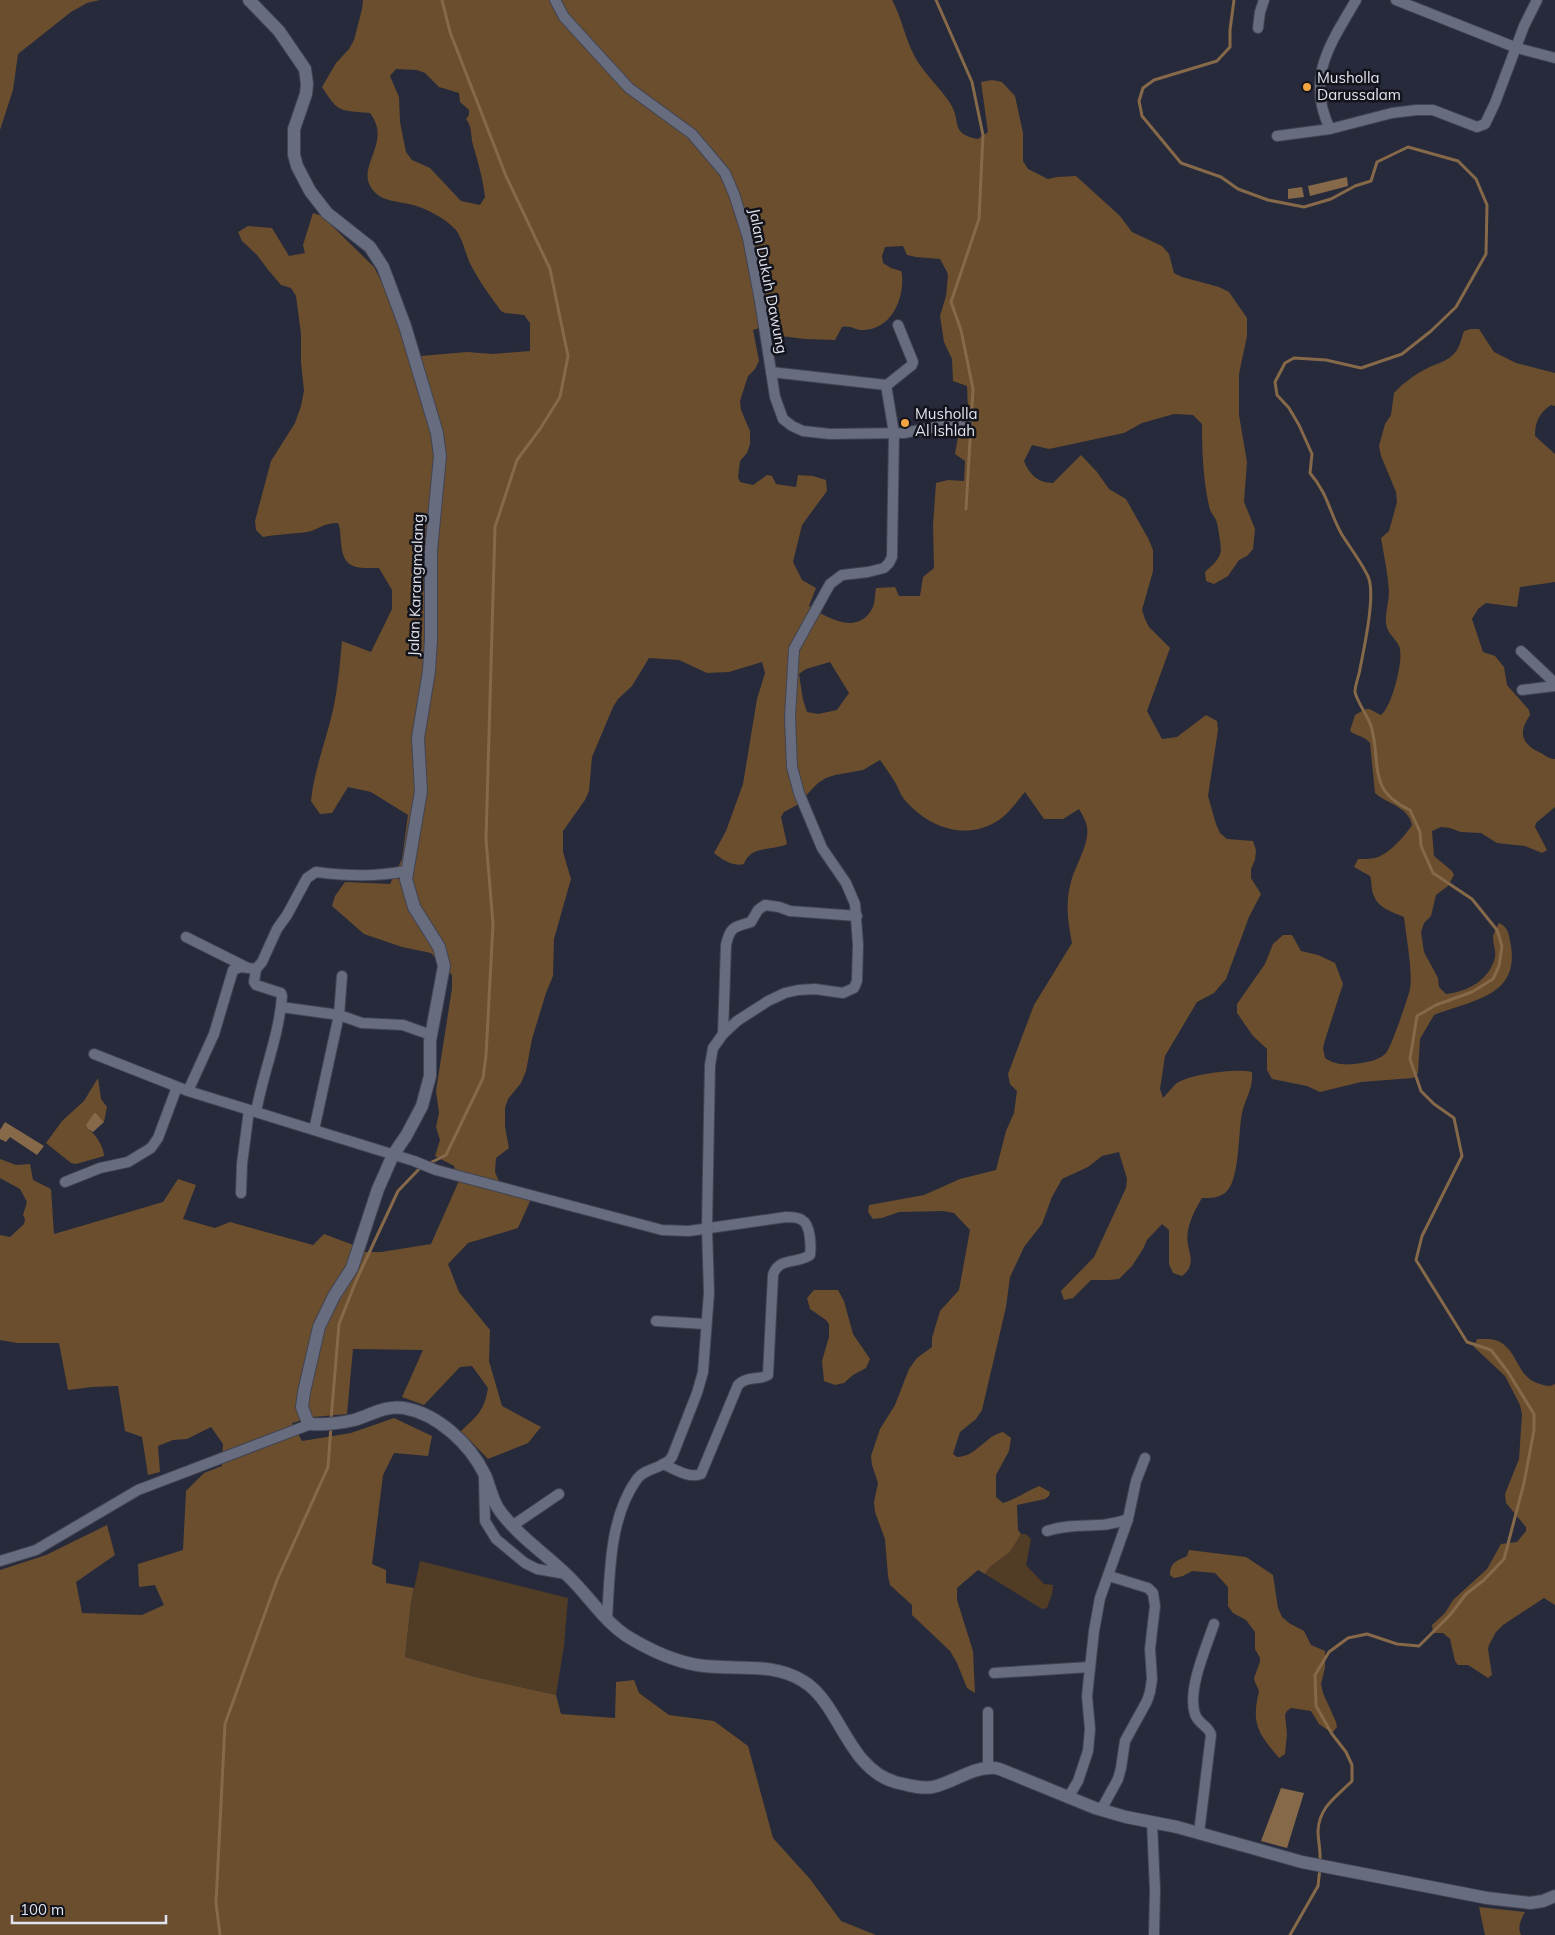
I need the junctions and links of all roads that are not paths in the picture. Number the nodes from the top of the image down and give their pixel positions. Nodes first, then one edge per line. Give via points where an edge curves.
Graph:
1 (249, 0) edge
2 (555, 0) edge
3 (1264, 0) edge
4 (1356, 0) edge
5 (1396, 0) edge
6 (1537, 0) edge
7 (1258, 28) dead end
8 (1516, 48) junction
9 (1555, 58) edge
10 (1330, 129) junction
11 (1277, 136) dead end
12 (898, 325) dead end
13 (771, 372) junction
14 (887, 385) junction
15 (966, 424) dead end
16 (894, 433) junction
17 (1521, 651) dead end
18 (1555, 684) edge
19 (1522, 690) dead end
20 (406, 872) junction
21 (856, 916) junction
22 (186, 937) dead end
23 (251, 968) junction
24 (342, 976) dead end
25 (281, 1007) junction
26 (339, 1015) junction
27 (724, 1034) junction
28 (431, 1035) junction
29 (94, 1054) dead end
30 (177, 1087) junction
31 (188, 1091) junction
32 (253, 1111) junction
33 (314, 1130) junction
34 (393, 1155) junction
35 (65, 1182) dead end
36 (241, 1193) dead end
37 (707, 1228) junction
38 (656, 1321) dead end
39 (705, 1324) junction
40 (311, 1424) junction
41 (1145, 1458) dead end
42 (663, 1464) junction
43 (484, 1473) junction
44 (559, 1494) dead end
45 (1128, 1519) junction
46 (512, 1526) junction
47 (1047, 1531) dead end
48 (0, 1562) edge
49 (566, 1574) junction
50 (1109, 1576) junction
51 (607, 1618) junction
52 (1214, 1624) dead end
53 (1090, 1667) junction
54 (994, 1673) dead end
55 (988, 1712) dead end
56 (988, 1768) junction
57 (1068, 1798) junction
58 (1101, 1810) junction
59 (1152, 1822) junction
60 (1199, 1832) junction
61 (1555, 1896) edge
62 (1154, 1935) edge

1 - 20 street, Jalan Karangmalang via 279,31 305,69 306,94 294,129 297,166 327,213 370,247 383,267 405,326 439,445 431,551 429,671 418,738 421,791
2 - 13 street, Jalan Dukuh Dawung via 564,17 628,88 692,134 725,173 748,238
3 - 7 street
4 - 10 street via 1328,48 1321,70 1321,108
5 - 8 street
6 - 8 street
8 - 9 street
8 - 10 street via 1482,127 1433,110 1416,110
10 - 11 street
12 - 14 street via 913,362
13 - 14 street, Jalan Dukuh Dawung
13 - 16 street, Jalan Dukuh Dawung via 778,409 792,426 803,431 830,434
14 - 16 street
15 - 16 street, Jalan Dukuh Dawung
16 - 21 street via 892,557 884,568 842,574 830,584 794,649 792,674 792,768 819,840 846,882
17 - 18 street
18 - 19 street
20 - 23 street via 365,877 311,874 276,929 262,962
20 - 28 street, Jalan Karangmalang via 414,907 443,957 443,975
21 - 27 street via 857,981 854,988 843,992 815,989 785,993 737,1021
21 - 27 street via 790,912 779,906 765,906 758,910 751,922 733,927 726,945
22 - 23 street
23 - 25 street via 256,985 281,993
23 - 31 street via 233,970 214,1034
24 - 26 street
25 - 26 street
25 - 32 street
26 - 28 street via 362,1024 403,1025
26 - 33 street
27 - 37 street via 713,1048 710,1065
28 - 34 street, Jalan Karangmalang via 430,1076 422,1106
29 - 30 street
30 - 31 street
30 - 35 street via 158,1138 151,1148 128,1162 100,1168
31 - 32 street
32 - 33 street
32 - 36 street via 242,1164
33 - 34 street
34 - 37 street via 436,1170 662,1230
34 - 40 street, Jalan Karangmalang via 378,1189 352,1268 319,1327 302,1407
37 - 39 street via 709,1292
37 - 42 street via 786,1217 802,1219 806,1222 810,1255 788,1261 775,1270 768,1375 747,1378 738,1385 703,1472 694,1476
38 - 39 street
39 - 42 street via 701,1383 672,1457
40 - 43 street via 354,1420 388,1408 413,1410 446,1427
40 - 48 street via 138,1490 36,1550
41 - 45 street via 1136,1480
42 - 51 street via 644,1472 637,1479 620,1513 610,1567
43 - 46 street via 498,1508
43 - 49 street via 484,1521 496,1539 537,1569
44 - 46 street
45 - 47 street via 1104,1526 1081,1524
45 - 50 street
46 - 49 street
49 - 51 street
50 - 53 street via 1100,1598
50 - 58 street via 1148,1588 1153,1593 1155,1606 1150,1692 1125,1741 1118,1779
51 - 56 street via 628,1636 680,1661 714,1667 780,1671 804,1682 826,1703 857,1754 891,1781 921,1788 933,1787
52 - 60 street via 1194,1697 1197,1719 1211,1735
53 - 54 street
53 - 57 street via 1088,1751 1078,1781
55 - 56 street
56 - 57 street via 1007,1772
57 - 58 street
58 - 59 street
59 - 60 street
59 - 62 street
60 - 61 street via 1302,1862 1505,1901 1543,1901

